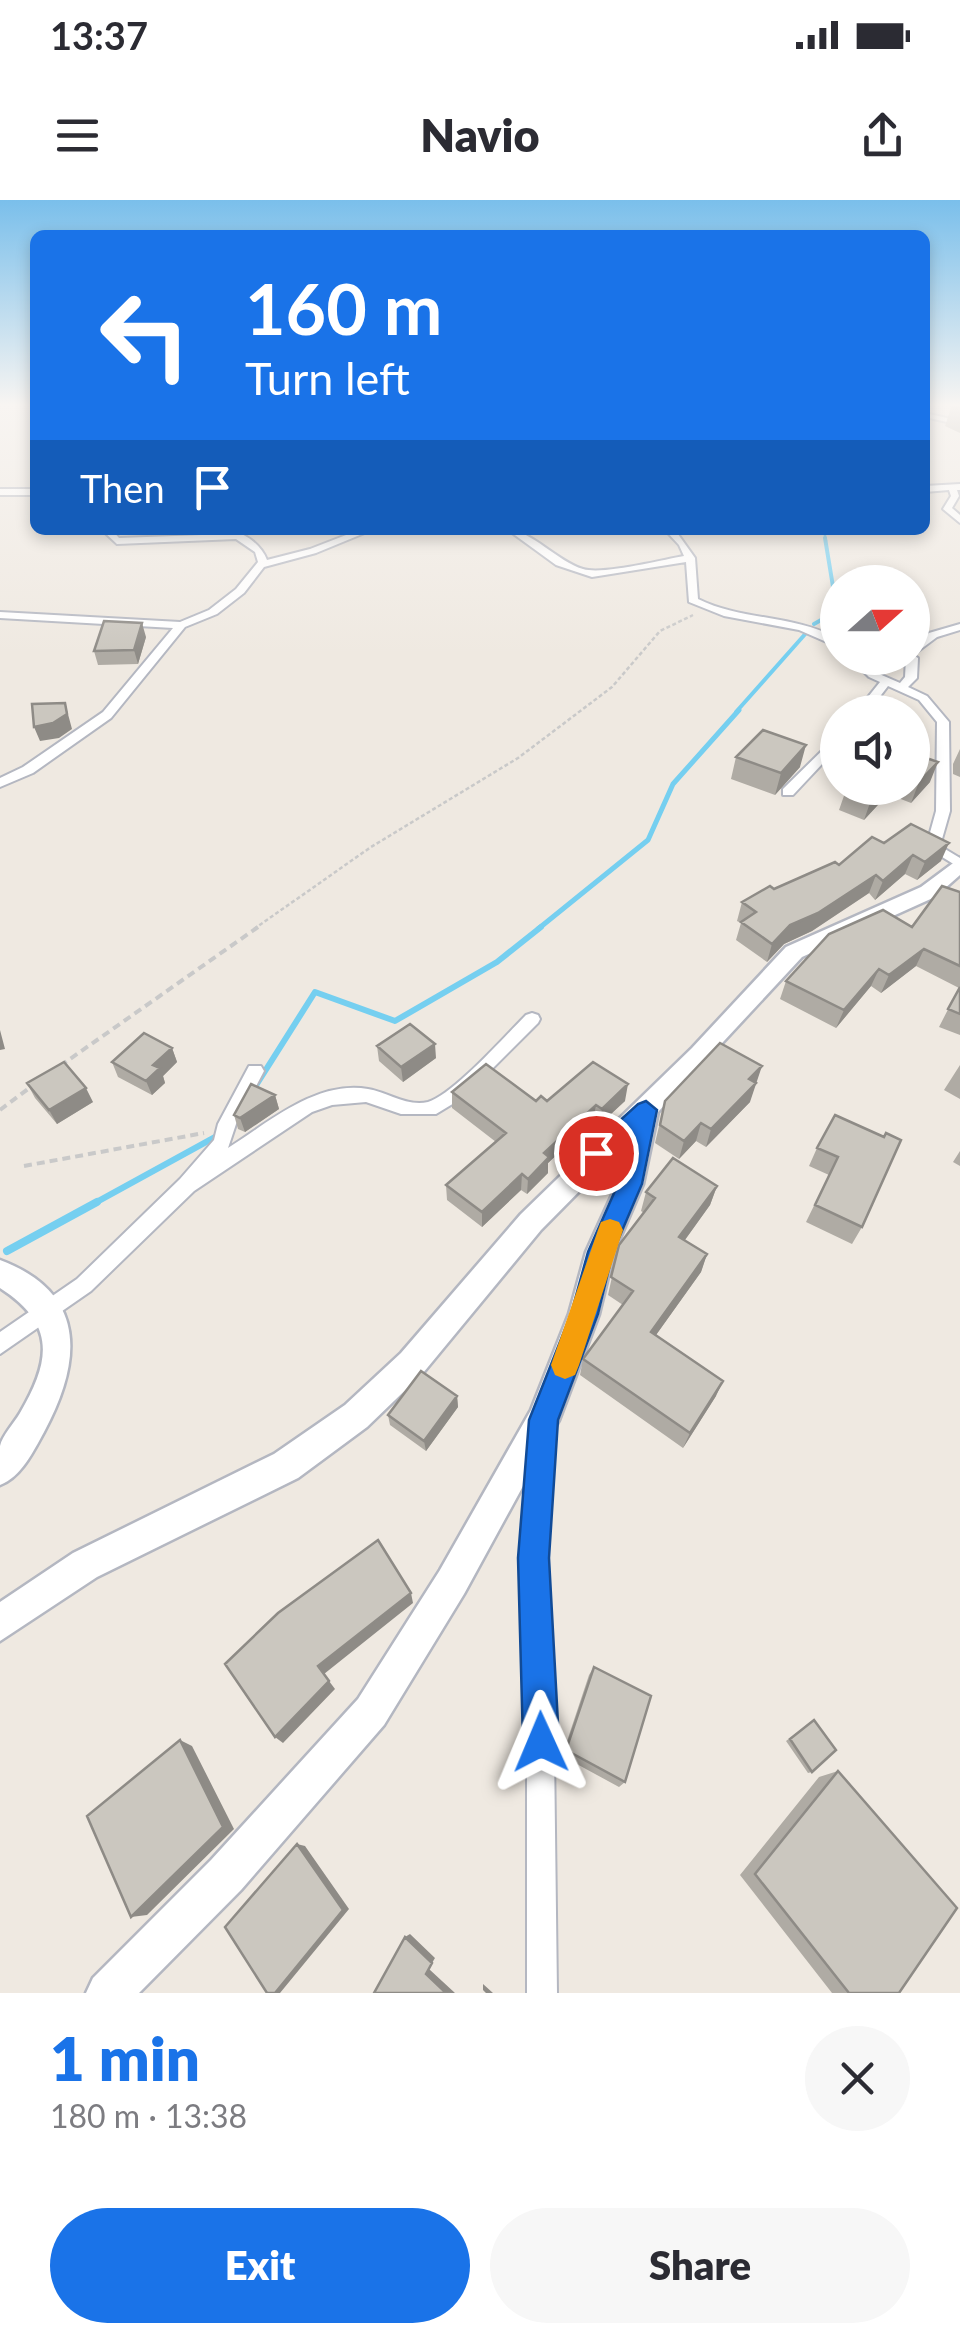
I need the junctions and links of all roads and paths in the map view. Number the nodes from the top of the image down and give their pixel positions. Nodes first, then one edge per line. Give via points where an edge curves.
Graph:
1 (956, 487) edge
2 (0, 492) edge
3 (30, 492) edge
4 (960, 520) edge
5 (111, 535) edge
6 (224, 535) edge
7 (237, 535) edge
8 (355, 535) edge
9 (520, 535) edge
10 (676, 535) edge
11 (690, 558) junction
12 (260, 565) junction
13 (703, 606) junction
14 (0, 615) edge
15 (181, 624) junction
16 (960, 627) edge
17 (820, 631) edge
18 (930, 638) edge
19 (873, 675) edge
20 (911, 675) edge
21 (886, 682) junction
22 (900, 688) junction
23 (876, 695) edge
24 (820, 758) edge
25 (0, 783) edge
26 (788, 792) dead end
27 (960, 864) edge
28 (532, 1019) dead end
29 (255, 1071) dead end
30 (0, 1110) edge
31 (646, 1110) junction
32 (227, 1124) junction
33 (24, 1166) dead end
34 (188, 1185) junction
35 (0, 1273) edge
36 (48, 1312) junction
37 (0, 1344) edge
38 (544, 1420) junction
39 (0, 1469) edge
40 (0, 1622) edge
41 (108, 1993) edge
42 (542, 1993) edge

1 - 4 street via 947,509
2 - 3 street
5 - 6 street via 116,541 190,542
7 - 12 street via 258,550
8 - 12 street
9 - 11 street via 550,558 592,574
10 - 11 street
11 - 13 street via 693,600
12 - 15 street via 213,612
13 - 17 street
13 - 30 path via 660,631 612,687 518,758 371,847
14 - 15 street
15 - 25 street via 107,715
16 - 18 street
19 - 21 street
20 - 22 street
21 - 22 street
21 - 23 street
22 - 27 street via 923,698 943,722 943,811 933,846
24 - 26 street
27 - 31 street via 928,892 794,952
28 - 34 street via 458,1092 430,1109 366,1095 332,1098 306,1107
29 - 32 street
31 - 38 street via 630,1184
31 - 40 street via 596,1153 412,1363 356,1416 286,1466 85,1564
32 - 33 path
32 - 34 street via 222,1143
34 - 36 street
35 - 36 street
36 - 37 street
36 - 39 street via 58,1341 52,1375 39,1411
38 - 41 street via 371,1712 226,1876
38 - 42 street via 534,1558

